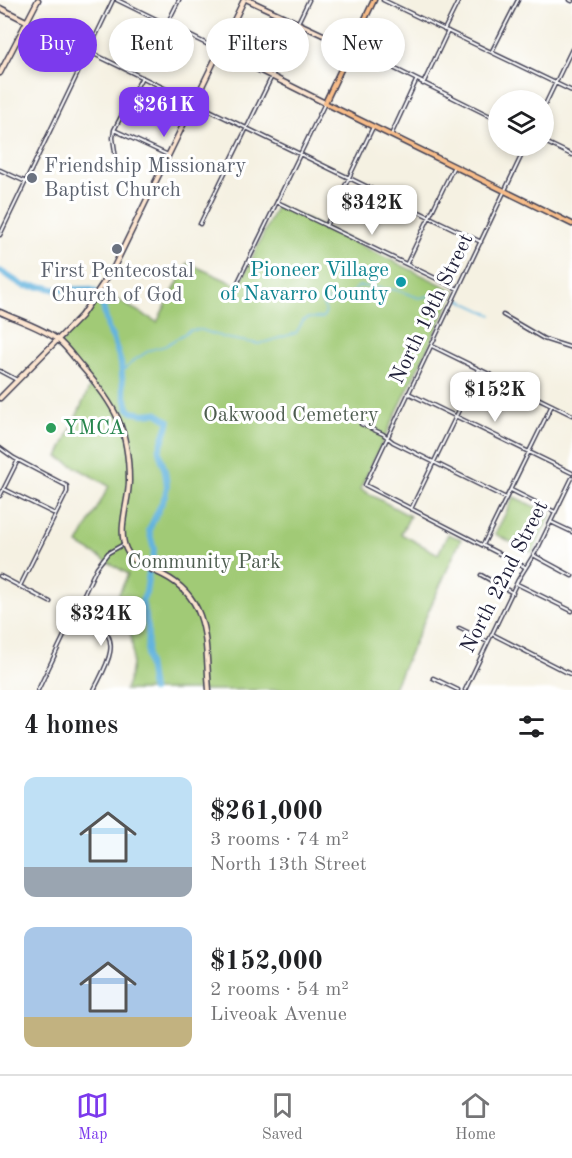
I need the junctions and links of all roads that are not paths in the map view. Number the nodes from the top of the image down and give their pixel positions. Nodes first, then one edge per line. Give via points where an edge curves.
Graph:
1 (38, 0) edge
2 (115, 0) edge
3 (179, 0) edge
4 (246, 0) edge
5 (309, 0) edge
6 (374, 0) edge
7 (383, 0) edge
8 (459, 0) edge
9 (517, 0) edge
10 (0, 8) edge
11 (20, 18) edge
12 (28, 18) edge
13 (152, 18) edge
14 (170, 18) edge
15 (236, 18) edge
16 (287, 18) edge
17 (300, 18) edge
18 (365, 18) edge
19 (444, 30) junction
20 (448, 31) junction
21 (97, 35) edge
22 (18, 37) edge
23 (572, 49) edge
24 (491, 52) junction
25 (97, 55) edge
26 (79, 72) edge
27 (209, 72) edge
28 (264, 72) edge
29 (274, 72) edge
30 (340, 72) edge
31 (398, 72) edge
32 (0, 74) edge
33 (272, 76) junction
34 (142, 77) junction
35 (416, 81) junction
36 (556, 83) junction
37 (423, 84) junction
38 (552, 90) edge
39 (572, 91) edge
40 (194, 103) junction
41 (325, 103) junction
42 (488, 115) edge
43 (373, 127) junction
44 (247, 128) junction
45 (114, 130) junction
46 (391, 135) junction
47 (554, 146) edge
48 (300, 154) junction
49 (168, 155) junction
50 (572, 155) edge
51 (521, 156) edge
52 (116, 159) dead end
53 (454, 165) junction
54 (0, 170) edge
55 (349, 178) junction
56 (26, 182) junction
57 (505, 191) junction
58 (277, 202) junction
59 (429, 217) junction
60 (200, 224) dead end
61 (572, 224) edge
62 (326, 226) junction
63 (0, 235) edge
64 (481, 242) junction
65 (406, 264) junction
66 (237, 284) dead end
67 (458, 289) junction
68 (0, 312) edge
69 (503, 315) dead end
70 (58, 340) junction
71 (431, 345) junction
72 (572, 348) edge
73 (479, 369) junction
74 (0, 371) edge
75 (17, 380) junction
76 (408, 393) junction
77 (0, 398) edge
78 (552, 405) junction
79 (456, 415) junction
80 (572, 415) edge
81 (361, 424) dead end
82 (387, 437) junction
83 (0, 448) edge
84 (530, 451) junction
85 (18, 460) junction
86 (434, 462) junction
87 (572, 473) edge
88 (572, 478) edge
89 (4, 489) junction
90 (511, 490) junction
91 (0, 496) edge
92 (507, 498) junction
93 (411, 509) junction
94 (555, 512) junction
95 (55, 514) junction
96 (551, 522) junction
97 (572, 532) edge
98 (124, 544) junction
99 (483, 546) junction
100 (534, 556) junction
101 (525, 567) junction
102 (481, 575) dead end
103 (0, 576) edge
104 (572, 576) edge
105 (516, 584) junction
106 (20, 586) junction
107 (513, 593) junction
108 (50, 602) dead end
109 (572, 605) edge
110 (571, 610) edge
111 (74, 614) junction
112 (459, 628) dead end
113 (492, 634) junction
114 (488, 642) junction
115 (572, 675) edge
116 (433, 678) dead end
117 (38, 690) edge
118 (94, 690) edge
119 (208, 690) edge
120 (458, 690) edge
121 (466, 690) edge

1 - 12 street
2 - 13 street
2 - 21 street
3 - 14 street
4 - 15 street
4 - 16 street
5 - 17 street
6 - 18 main road
7 - 19 street
8 - 19 street
9 - 24 street
10 - 11 street
19 - 20 street
20 - 24 street
20 - 37 street
22 - 32 street
23 - 36 street
24 - 36 street
25 - 34 street
26 - 56 street
27 - 40 street
28 - 33 street
29 - 33 street
30 - 41 main road
31 - 35 street
33 - 41 street
33 - 44 street
34 - 40 street
34 - 45 street
35 - 37 street
35 - 46 street
36 - 38 street
36 - 39 street
37 - 42 street
40 - 44 street
40 - 49 street
41 - 43 main road
41 - 48 street
43 - 46 main road
43 - 55 street
44 - 48 street
44 - 60 street
45 - 49 street
45 - 52 street
46 - 53 main road
47 - 50 street
48 - 55 street
48 - 58 street
49 - 70 street via 114,267 89,306
51 - 57 street, North 19th Street
53 - 57 main road
53 - 59 street
54 - 56 street
55 - 59 street
55 - 62 street
56 - 63 street
57 - 61 main road
57 - 64 street, North 19th Street
58 - 62 street
58 - 66 street
59 - 64 street
59 - 65 street
62 - 65 street
64 - 67 street, North 19th Street
65 - 67 street
67 - 71 street, North 19th Street
68 - 70 street
69 - 72 street via 544,339
70 - 75 street
70 - 98 street via 106,396 120,422 129,482
71 - 73 street
71 - 76 street, North 19th Street
73 - 78 street
73 - 79 street
74 - 75 street
75 - 77 street
76 - 79 street
76 - 82 street, North 19th Street
78 - 80 street
78 - 84 street
79 - 84 street
79 - 86 street
81 - 82 street
82 - 86 street
82 - 93 street, North 19th Street via 365,485
83 - 85 street
84 - 87 street
84 - 90 street
85 - 89 street
85 - 95 street via 67,486
86 - 92 street
86 - 93 street
88 - 94 street, North 22nd Street
89 - 91 street
89 - 95 street
90 - 92 street
90 - 94 street
92 - 99 street
93 - 99 street
94 - 96 street, North 22nd Street
95 - 106 street
96 - 97 street
96 - 100 street, North 22nd Street
98 - 111 street via 104,557
98 - 119 street via 133,559 180,585 197,607 204,629
99 - 101 street
100 - 101 street, North 22nd Street
100 - 104 street
101 - 105 street, North 22nd Street
102 - 107 street
103 - 106 street
105 - 107 street, North 22nd Street
105 - 110 street
106 - 108 street
107 - 113 street, North 22nd Street
109 - 110 street
111 - 117 street
111 - 118 street via 101,627 111,646
112 - 114 street
113 - 114 street, North 22nd Street
113 - 115 street
114 - 121 street, North 22nd Street
116 - 120 street

